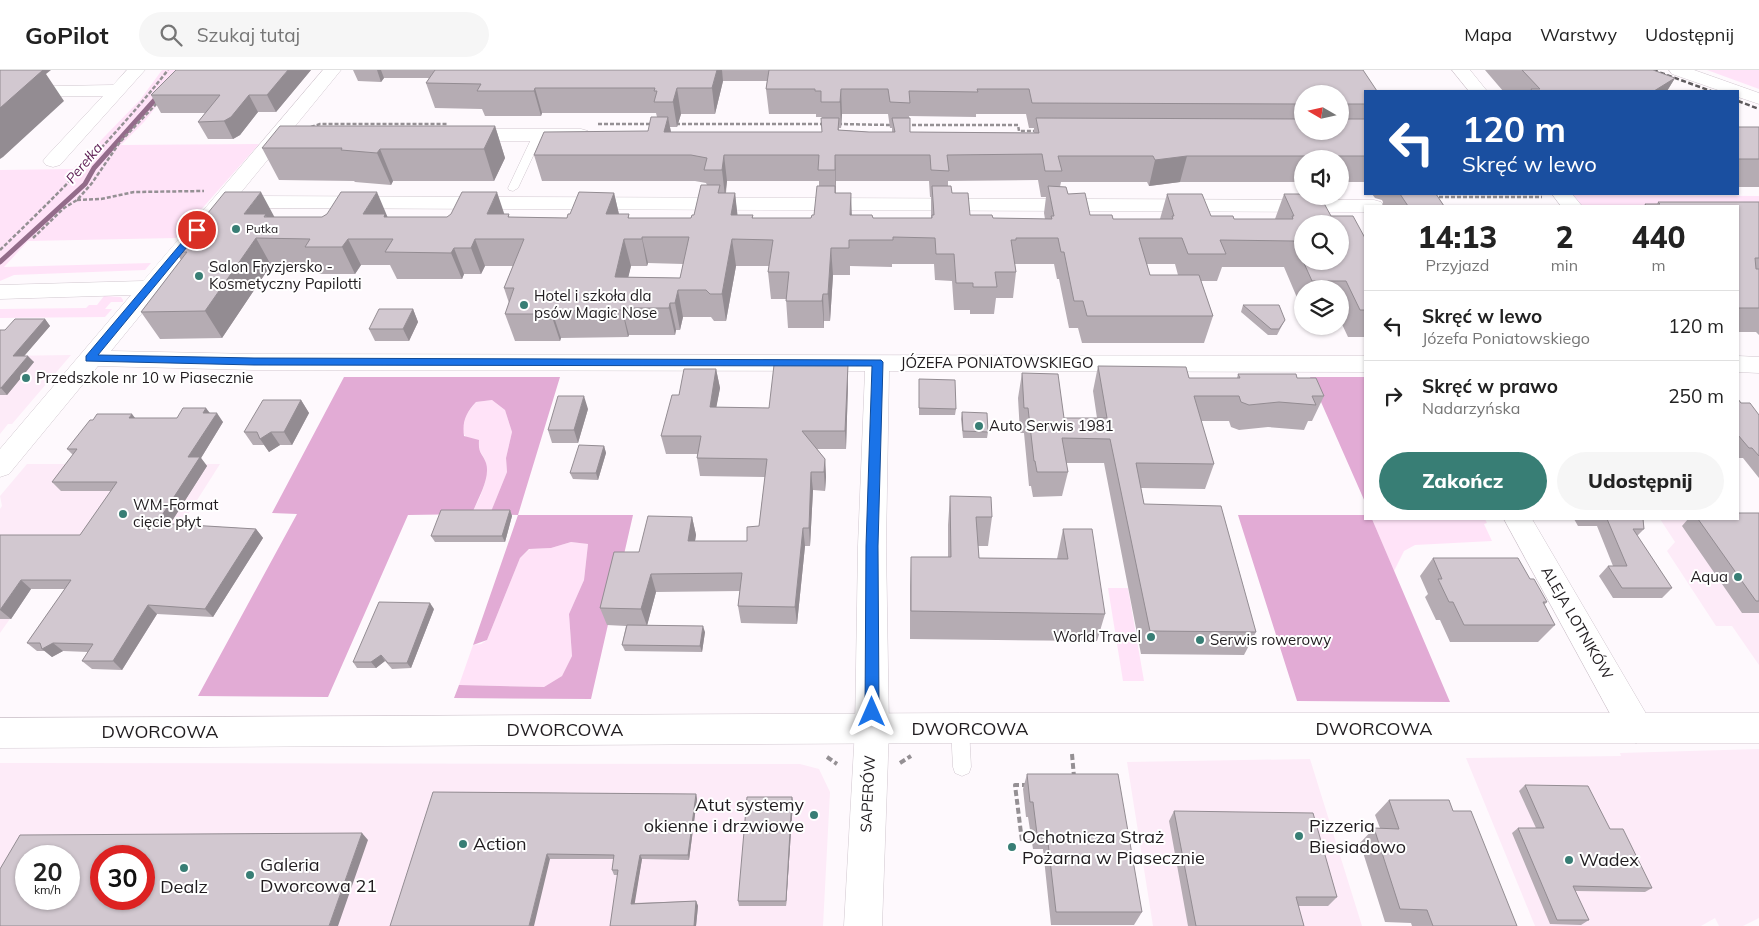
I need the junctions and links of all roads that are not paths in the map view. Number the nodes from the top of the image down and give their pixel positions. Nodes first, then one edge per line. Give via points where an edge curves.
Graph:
1 (136, 70) edge
2 (332, 70) edge
3 (1461, 70) edge
4 (1678, 70) edge
5 (118, 90) junction
6 (1477, 90) edge
7 (1734, 90) edge
8 (0, 92) edge
9 (1739, 92) edge
10 (1759, 99) edge
11 (446, 129) edge
12 (598, 129) edge
13 (308, 131) edge
14 (277, 134) junction
15 (538, 135) junction
16 (53, 162) dead end
17 (513, 188) dead end
18 (1563, 195) edge
19 (225, 196) junction
20 (1571, 205) edge
21 (1364, 206) edge
22 (148, 288) junction
23 (0, 292) edge
24 (90, 358) junction
25 (878, 362) junction
26 (1364, 364) edge
27 (1739, 364) edge
28 (1759, 365) edge
29 (0, 467) edge
30 (1519, 520) edge
31 (960, 728) junction
32 (1636, 728) junction
33 (1759, 728) edge
34 (872, 729) junction
35 (0, 733) edge
36 (962, 766) dead end
37 (870, 904) edge

1 - 5 street
2 - 14 street
3 - 6 street
4 - 7 street
5 - 8 street
5 - 16 street
9 - 10 street
11 - 15 street
12 - 15 street
13 - 14 street
14 - 19 street
15 - 17 lane
18 - 20 street
19 - 21 street
19 - 22 street
22 - 23 street
22 - 24 street
24 - 25 street, JÓZEFA PONIATOWSKIEGO via 244,362
24 - 29 street
25 - 26 street, JÓZEFA PONIATOWSKIEGO
25 - 34 street, SAPERÓW via 872,546
27 - 28 street
30 - 32 street, ALEJA LOTNIKÓW
31 - 32 street, DWORCOWA
31 - 34 street, DWORCOWA
31 - 36 lane
32 - 33 street, DWORCOWA
34 - 35 street, DWORCOWA
34 - 37 street, SAPERÓW

